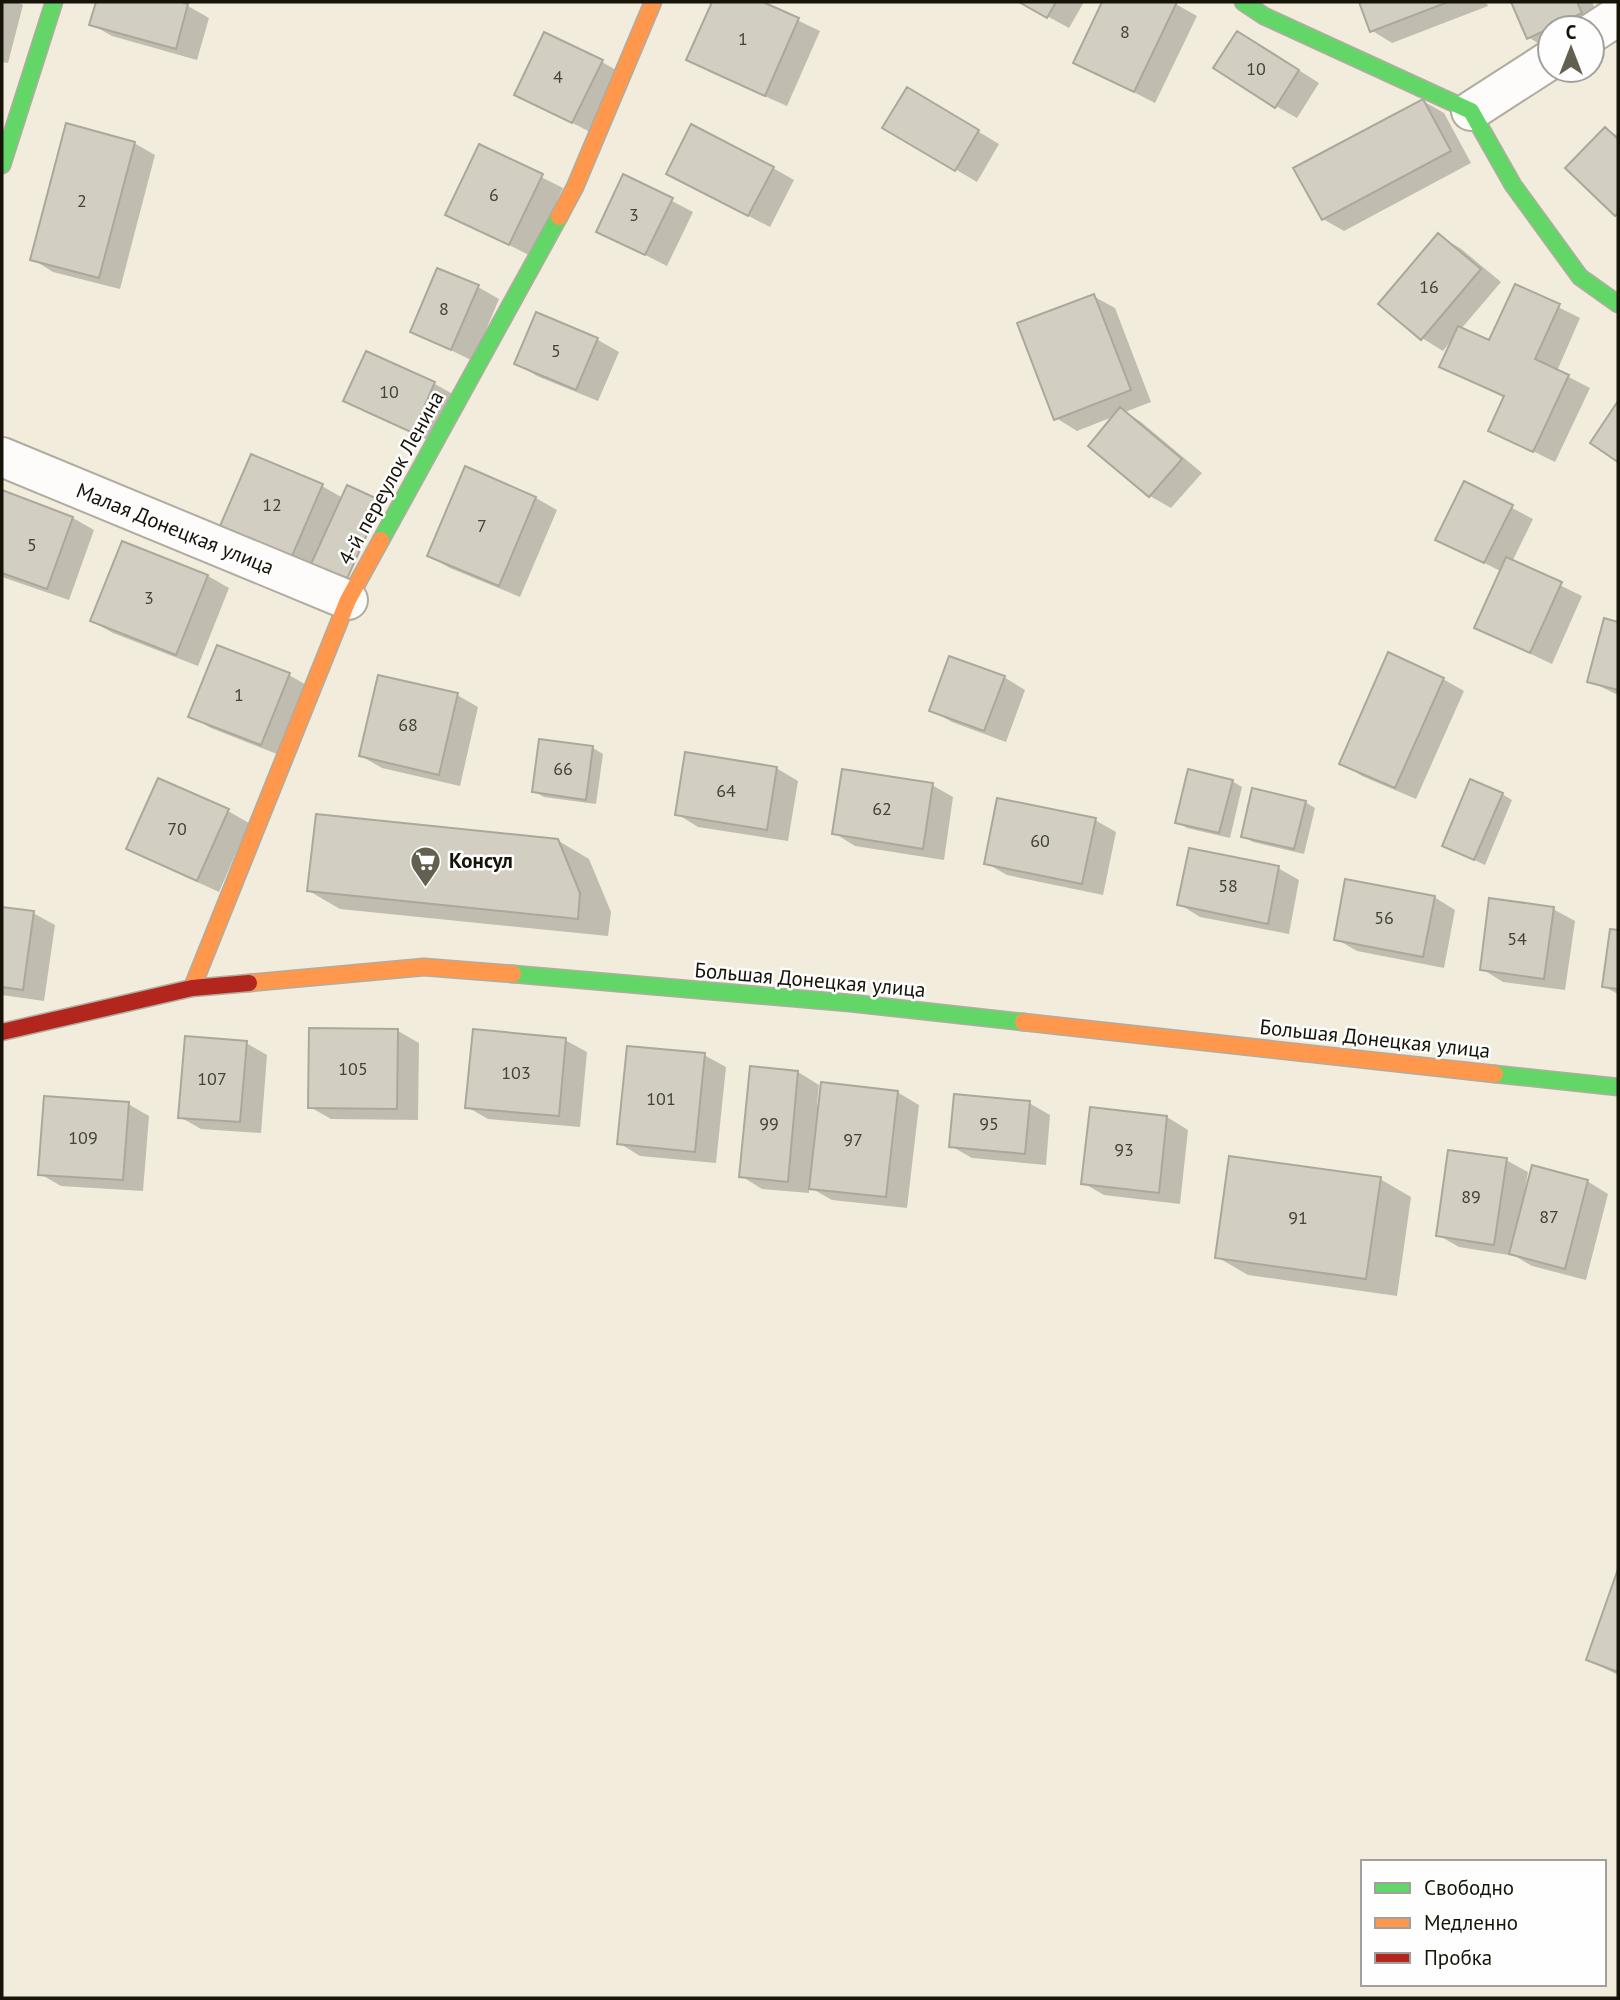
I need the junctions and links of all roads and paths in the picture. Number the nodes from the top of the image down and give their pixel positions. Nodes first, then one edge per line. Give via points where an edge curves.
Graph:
1 (54, 2) edge
2 (653, 2) edge
3 (1243, 2) edge
4 (1536, 69) edge
5 (1471, 111) junction
6 (2, 165) edge
7 (1618, 304) edge
8 (2, 457) edge
9 (348, 600) junction
10 (191, 988) junction
11 (2, 1032) edge
12 (1618, 1087) edge

1 - 6 street
2 - 9 street, 4-й переулок Ленина via 575,187
3 - 5 street via 1264,16
4 - 5 street
5 - 7 street via 1513,185 1580,277
8 - 9 street, Малая Донецкая улица
9 - 10 street, 4-й переулок Ленина
10 - 11 street, Большая Донецкая улица
10 - 12 street, Большая Донецкая улица via 424,967 850,1003

